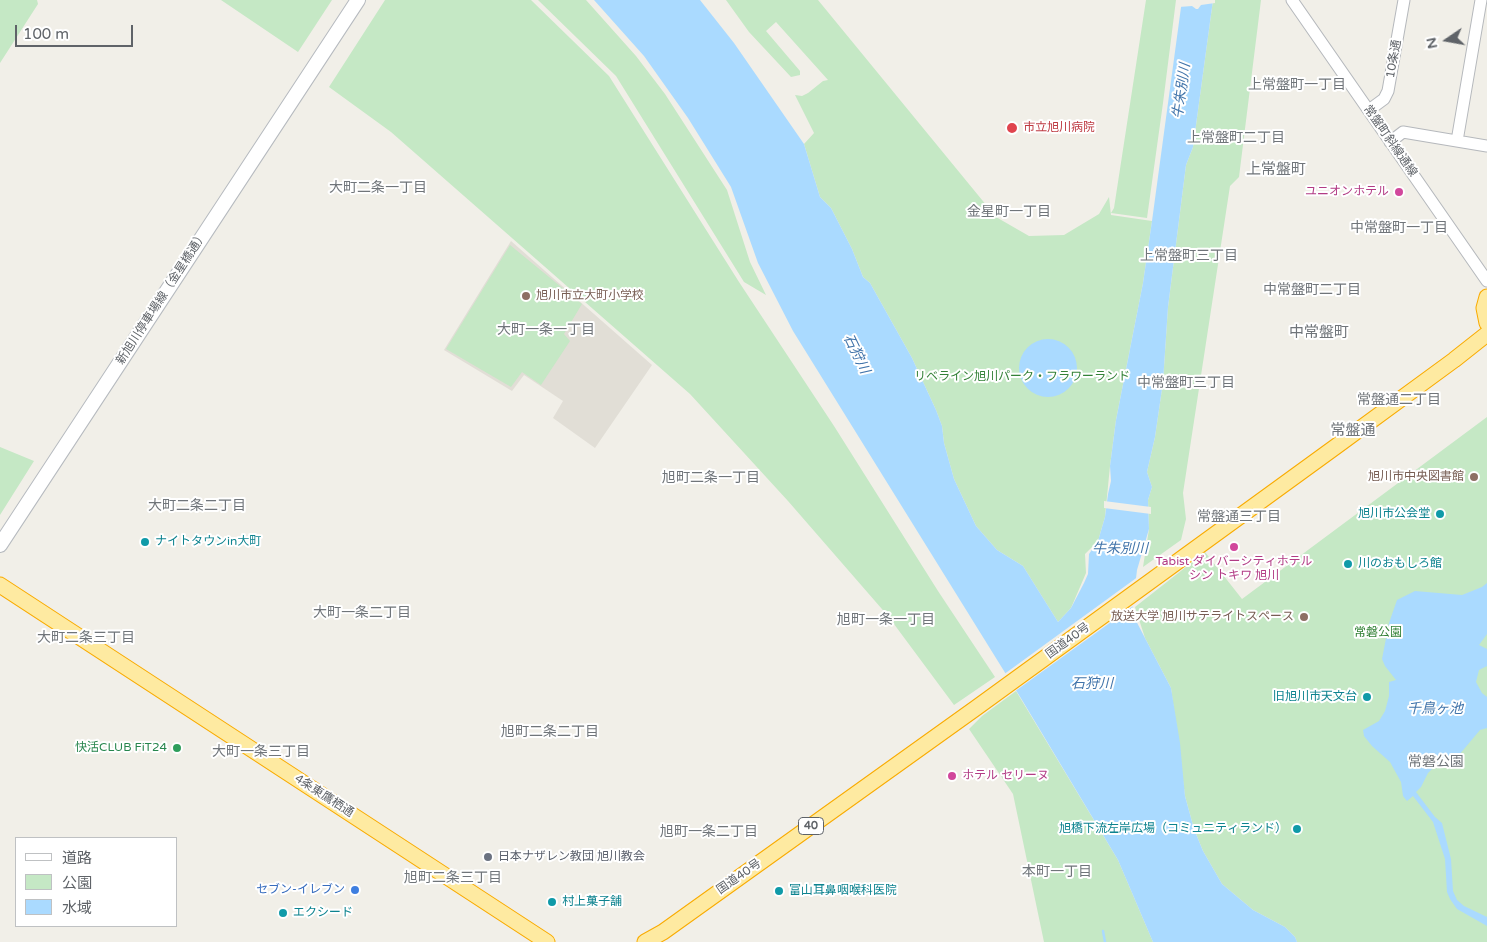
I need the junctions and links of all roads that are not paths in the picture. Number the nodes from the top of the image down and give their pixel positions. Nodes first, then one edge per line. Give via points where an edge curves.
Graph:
1 (358, 0) edge
2 (1292, 0) edge
3 (1404, 0) edge
4 (1481, 0) edge
5 (1369, 110) junction
6 (1457, 141) junction
7 (1390, 142) junction
8 (1487, 146) edge
9 (1487, 281) edge
10 (1487, 297) edge
11 (1487, 323) edge
12 (1487, 334) edge
13 (0, 545) edge
14 (0, 585) edge
15 (543, 941) edge
16 (645, 942) edge

1 - 13 main road, 新旭川停車場線（金星橋通）
2 - 5 street, 常盤町斜線通線
3 - 5 street, 10条通 via 1388,91 1380,103
4 - 6 street
5 - 7 street, 常盤町斜線通線
6 - 7 street via 1403,132
6 - 8 street
7 - 9 street, 常盤町斜線通線
10 - 11 highway via 1484,311
12 - 16 highway, 国道40号 / 40 via 976,708
14 - 15 highway, 4条東鷹栖通

